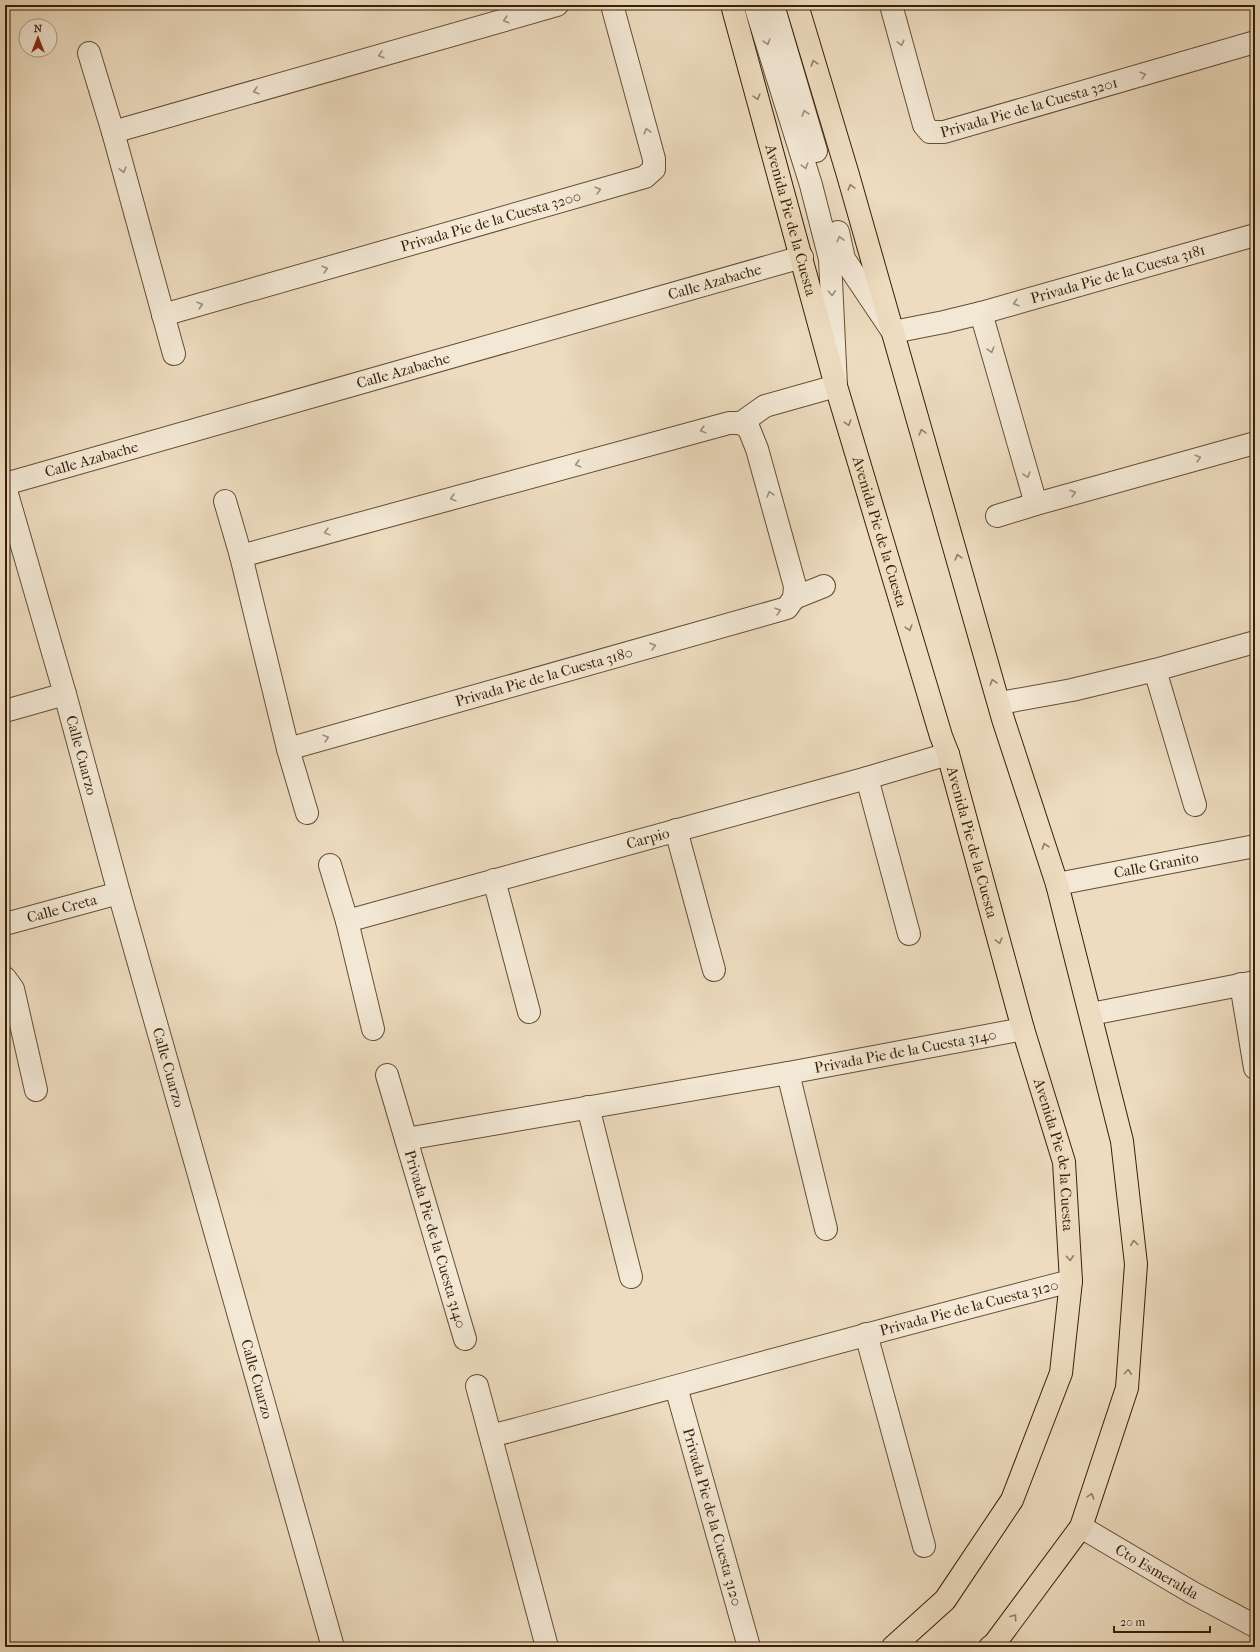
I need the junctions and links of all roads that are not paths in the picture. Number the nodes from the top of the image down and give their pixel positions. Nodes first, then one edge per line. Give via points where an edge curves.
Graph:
1 (557, 5) edge
2 (612, 5) edge
3 (732, 5) edge
4 (755, 5) edge
5 (773, 5) edge
6 (797, 5) edge
7 (891, 5) edge
8 (1255, 42) edge
9 (89, 53) dead end
10 (113, 132) junction
11 (1255, 235) edge
12 (802, 257) junction
13 (980, 313) junction
14 (163, 315) junction
15 (893, 332) junction
16 (174, 354) dead end
17 (836, 386) junction
18 (742, 423) junction
19 (1255, 443) edge
20 (5, 486) edge
21 (225, 501) dead end
22 (1036, 504) junction
23 (997, 516) dead end
24 (241, 556) junction
25 (824, 586) dead end
26 (794, 598) junction
27 (1255, 642) edge
28 (1155, 670) junction
29 (65, 694) junction
30 (1000, 703) junction
31 (5, 711) edge
32 (288, 748) junction
33 (948, 754) junction
34 (868, 778) junction
35 (1195, 805) dead end
36 (307, 813) dead end
37 (676, 830) junction
38 (1255, 846) edge
39 (330, 865) dead end
40 (494, 880) junction
41 (1057, 884) junction
42 (119, 892) junction
43 (347, 921) junction
44 (5, 924) edge
45 (908, 934) dead end
46 (714, 970) dead end
47 (5, 978) edge
48 (1248, 983) edge
49 (529, 1012) dead end
50 (1091, 1014) junction
51 (373, 1029) dead end
52 (1022, 1029) junction
53 (1255, 1068) edge
54 (788, 1073) junction
55 (387, 1075) dead end
56 (36, 1090) dead end
57 (588, 1107) junction
58 (406, 1139) junction
59 (826, 1229) dead end
60 (631, 1277) dead end
61 (1071, 1281) junction
62 (866, 1334) junction
63 (465, 1339) dead end
64 (477, 1386) dead end
65 (676, 1387) junction
66 (491, 1436) junction
67 (1081, 1526) junction
68 (924, 1546) dead end
69 (1255, 1626) edge
70 (333, 1647) edge
71 (547, 1647) edge
72 (749, 1647) edge
73 (893, 1647) edge
74 (990, 1647) edge

1 -> 10 street
14 -> 2 street, Privada Pie de la Cuesta 3200 via 645,177 654,169 654,159
3 -> 12 main road, Avenida Pie de la Cuesta
4 -> 17 street via 811,185 830,259
15 -> 5 street via 844,259 826,182
15 -> 6 main road
7 -> 8 street, Privada Pie de la Cuesta 3201 via 924,125 930,132 944,132
9 - 10 street
10 -> 14 street
11 -> 13 street, Privada Pie de la Cuesta 3181
12 - 17 main road, Avenida Pie de la Cuesta
12 - 20 street, Calle Azabache
13 - 15 street, Privada Pie de la Cuesta 3181
13 -> 22 street
14 - 16 street
30 -> 15 main road
17 - 18 street via 765,406
17 -> 33 main road, Avenida Pie de la Cuesta
18 -> 24 street via 721,425
26 -> 18 street via 796,586 757,449 749,429
22 -> 19 street
20 - 29 street, Calle Cuarzo
21 - 24 street
22 - 23 street
24 - 32 street
25 - 26 street, Privada Pie de la Cuesta 3180
32 -> 26 street, Privada Pie de la Cuesta 3180 via 788,608
27 - 28 street
28 - 30 street via 1072,690
28 - 35 street
29 - 31 street
29 - 42 street, Calle Cuarzo
41 -> 30 main road
32 - 36 street
33 - 34 street, Carpio
33 -> 52 main road, Avenida Pie de la Cuesta
34 - 37 street, Carpio
34 - 45 street
37 - 40 street, Carpio
37 - 46 street
38 - 41 street, Calle Granito
39 - 43 street
40 - 43 street, Carpio
40 - 49 street
41 - 50 main road
42 - 44 street, Calle Creta
42 - 70 street, Calle Cuarzo
43 - 51 street
47 - 56 street via 13,989
48 - 50 street
48 - 53 street
67 -> 50 main road via 1127,1388 1136,1264 1122,1141
52 - 54 street, Privada Pie de la Cuesta 3140
52 -> 61 main road, Avenida Pie de la Cuesta via 1064,1162
54 - 57 street, Privada Pie de la Cuesta 3140
54 - 59 street
55 - 58 street, Privada Pie de la Cuesta 3140
57 - 58 street, Privada Pie de la Cuesta 3140
57 - 60 street
58 - 63 street, Privada Pie de la Cuesta 3140
61 - 62 street, Privada Pie de la Cuesta 3120
61 - 73 main road, Avenida Pie de la Cuesta via 1061,1374 1012,1500 944,1600
62 - 65 street, Privada Pie de la Cuesta 3120
62 - 68 street, Privada Pie de la Cuesta 3120
64 - 66 street
65 - 66 street, Privada Pie de la Cuesta 3120
65 - 72 street, Privada Pie de la Cuesta 3120
66 - 71 street
67 - 69 street, Cto Esmeralda via 1193,1593
74 -> 67 main road

